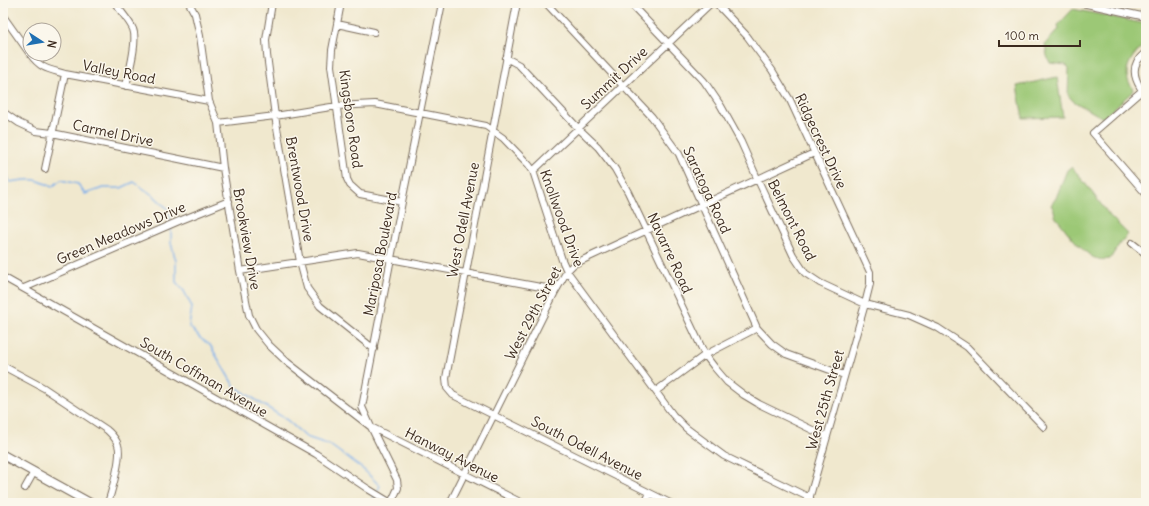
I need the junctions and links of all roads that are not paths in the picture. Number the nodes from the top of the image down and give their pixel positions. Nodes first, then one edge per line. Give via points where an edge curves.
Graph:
1 (114, 3) edge
2 (189, 3) edge
3 (272, 3) edge
4 (341, 3) edge
5 (442, 3) edge
6 (516, 3) edge
7 (546, 3) edge
8 (630, 3) edge
9 (711, 3) edge
10 (716, 3) edge
11 (1082, 3) edge
12 (3, 16) edge
13 (1146, 17) edge
14 (337, 24) junction
15 (374, 32) dead end
16 (22, 43) edge
17 (668, 43) junction
18 (1146, 52) edge
19 (506, 58) junction
20 (35, 62) edge
21 (65, 74) junction
22 (624, 85) junction
23 (126, 86) junction
24 (1145, 91) edge
25 (209, 101) junction
26 (337, 106) junction
27 (3, 112) edge
28 (419, 113) junction
29 (276, 116) junction
30 (218, 123) junction
31 (578, 128) junction
32 (493, 130) junction
33 (52, 133) junction
34 (814, 152) junction
35 (223, 168) junction
36 (45, 169) dead end
37 (533, 171) junction
38 (757, 178) junction
39 (1146, 194) edge
40 (229, 201) junction
41 (402, 202) junction
42 (702, 205) junction
43 (646, 230) junction
44 (1132, 243) dead end
45 (1146, 254) edge
46 (391, 258) junction
47 (300, 262) junction
48 (240, 271) junction
49 (567, 271) junction
50 (465, 273) junction
51 (3, 277) edge
52 (24, 288) junction
53 (555, 292) junction
54 (865, 304) junction
55 (757, 328) junction
56 (374, 349) junction
57 (705, 355) junction
58 (3, 366) edge
59 (844, 374) junction
60 (656, 391) junction
61 (494, 415) junction
62 (371, 427) junction
63 (1044, 427) dead end
64 (827, 437) junction
65 (3, 455) edge
66 (34, 472) junction
67 (464, 474) junction
68 (25, 488) dead end
69 (650, 493) junction
70 (809, 500) edge
71 (90, 503) edge
72 (108, 503) edge
73 (391, 503) edge
74 (450, 503) edge
75 (522, 503) edge
76 (646, 503) edge
77 (670, 503) edge

1 - 23 street via 133,28 135,35
2 - 25 street, Brookview Drive via 195,14 200,36
3 - 29 street, Brentwood Drive via 266,55
4 - 14 street, Kingsboro Road
5 - 28 street, Mariposa Boulevard
6 - 19 street, West Odell Avenue
7 - 22 street, Saratoga Road
8 - 17 street, Belmont Road
9 - 17 street, Summit Drive
10 - 34 street, Ridgecrest Drive via 747,36 772,70 790,100
11 - 13 street
12 - 16 street, Valley Road
14 - 15 street
14 - 26 street, Kingsboro Road via 331,66
17 - 22 street, Summit Drive
17 - 38 street, Belmont Road via 704,81 721,106
18 - 24 street via 1135,69 1135,77
19 - 31 street, Navarre Road via 519,65
19 - 32 street, West Odell Avenue
20 - 21 street, Valley Road via 45,69
21 - 23 street, Valley Road
21 - 33 street
22 - 31 street, Summit Drive
22 - 42 street, Saratoga Road via 679,154
23 - 25 street, Valley Road
24 - 39 street via 1093,133
25 - 30 street, Brookview Drive
26 - 28 street, Knollwood Drive via 375,104
26 - 29 street, Knollwood Drive
26 - 41 street, Kingsboro Road via 350,185 360,194
27 - 33 street, Carmel Drive via 36,131
28 - 32 street, Knollwood Drive via 486,126
28 - 41 street, Mariposa Boulevard
29 - 30 street, Knollwood Drive
29 - 47 street, Brentwood Drive
30 - 35 street, Brookview Drive
31 - 37 street, Summit Drive
31 - 43 street, Navarre Road via 598,147 615,169
32 - 37 street, Knollwood Drive
32 - 50 street, West Odell Avenue
33 - 35 street, Carmel Drive
33 - 36 street
34 - 38 street, West 29th Street
34 - 54 street, Ridgecrest Drive via 868,268 870,284
35 - 40 street, Brookview Drive
37 - 49 street, Knollwood Drive
38 - 42 street, West 29th Street
38 - 54 street, Belmont Road via 793,254 805,273 820,284
40 - 48 street, Brookview Drive
40 - 52 street, Green Meadows Drive
41 - 46 street, Mariposa Boulevard
42 - 43 street, West 29th Street
42 - 55 street, Saratoga Road
43 - 49 street, West 29th Street via 574,264
43 - 57 street, Navarre Road
44 - 45 street
46 - 47 street via 358,253
46 - 50 street
46 - 56 street, Mariposa Boulevard
47 - 48 street
47 - 56 street, Brentwood Drive via 307,288 320,306
48 - 62 street, Brookview Drive via 249,315 269,345
49 - 53 street, West 29th Street
49 - 60 street, Knollwood Drive
50 - 53 street via 546,288
50 - 61 street, West Odell Avenue via 446,378 447,388 454,395
51 - 52 street, South Coffman Avenue
52 - 73 street, South Coffman Avenue via 316,454
53 - 61 street, West 29th Street
54 - 59 street, West 25th Street
54 - 63 street, Belmont Road via 909,315 938,328 966,347
55 - 57 street
55 - 59 street, Saratoga Road via 786,354
56 - 62 street, Mariposa Boulevard via 362,407
57 - 60 street
57 - 64 street, Navarre Road via 727,382 744,395
58 - 72 street via 44,388 115,438 118,454
59 - 64 street, West 25th Street
60 - 70 street, Knollwood Drive via 686,428 724,456
61 - 67 street, West 29th Street
61 - 69 street, South Odell Avenue
62 - 67 street, Hanway Avenue
62 - 73 street, Mariposa Boulevard via 397,480 398,488
64 - 70 street, West 25th Street
65 - 66 main road
66 - 68 street
66 - 71 main road
67 - 74 street, West 29th Street
67 - 75 street, Hanway Avenue
69 - 76 street
69 - 77 street, South Odell Avenue

